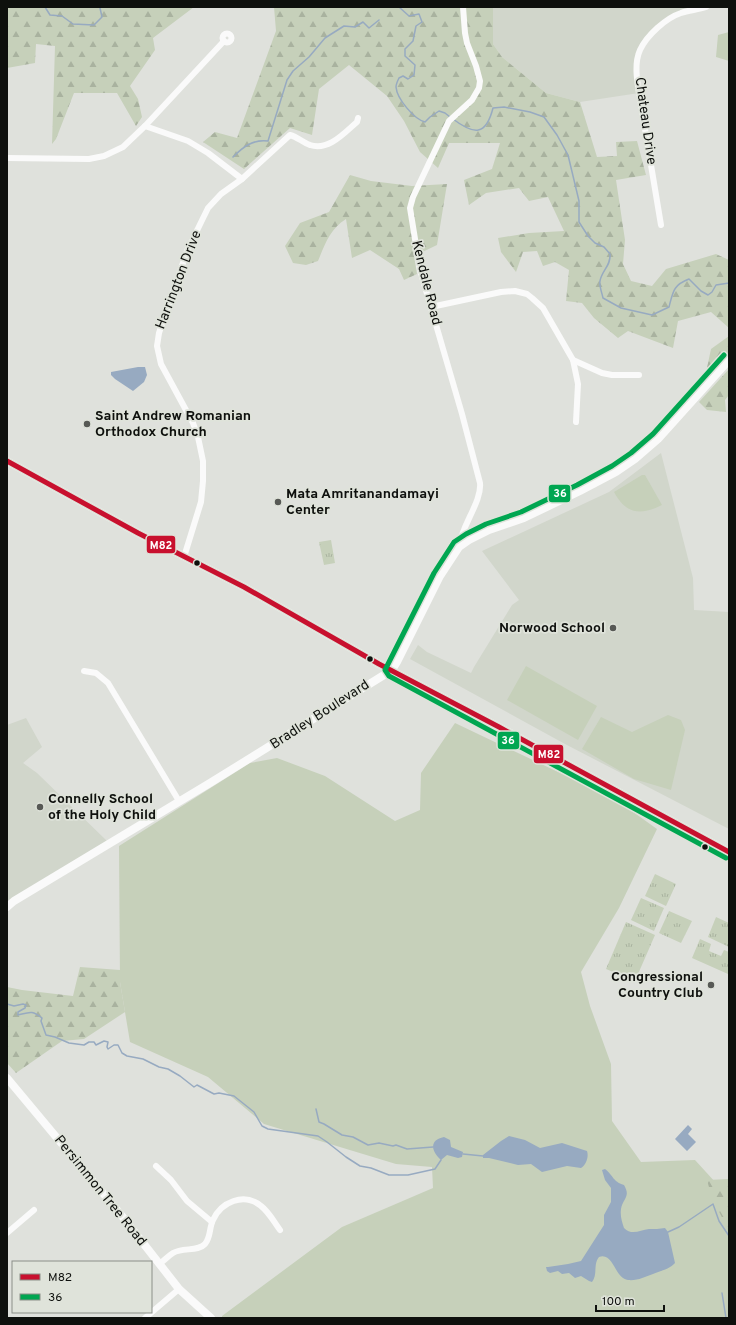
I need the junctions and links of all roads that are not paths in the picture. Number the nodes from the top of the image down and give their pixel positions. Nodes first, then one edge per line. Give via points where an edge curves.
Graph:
1 (463, 7) edge
2 (706, 7) edge
3 (224, 41) dead end
4 (358, 118) dead end
5 (145, 126) junction
6 (7, 158) edge
7 (242, 179) junction
8 (661, 225) dead end
9 (431, 307) junction
10 (573, 360) junction
11 (729, 360) edge
12 (639, 375) dead end
13 (576, 422) dead end
14 (7, 460) edge
15 (460, 547) junction
16 (184, 557) junction
17 (392, 670) junction
18 (84, 671) dead end
19 (179, 801) junction
20 (729, 852) edge
21 (7, 907) edge
22 (7, 1078) edge
23 (156, 1166) dead end
24 (34, 1210) dead end
25 (212, 1222) junction
26 (280, 1230) dead end
27 (7, 1233) edge
28 (159, 1264) junction
29 (179, 1289) junction
30 (152, 1312) edge
31 (212, 1318) edge

1 - 9 street, Kendale Road via 467,43 480,80 479,88 472,100 451,119 410,208 420,270
2 - 8 street, Chateau Drive via 680,13 666,21 653,31 640,50 637,77
3 - 5 street
4 - 7 street, Harrington Drive via 357,122 325,146 311,145 290,135
5 - 6 street via 123,147 104,156 90,159
5 - 7 street via 188,141
7 - 16 street, Harrington Drive via 221,194 208,208 187,251 159,332 157,346 161,364 193,423 202,461 201,502
9 - 10 street via 501,292 515,291 527,294 543,308
9 - 15 street, Kendale Road via 481,486 462,532
10 - 12 street via 602,374
10 - 13 street via 578,384
11 - 15 main road, Bradley Boulevard via 658,439 635,459 580,491 524,518 489,530
14 - 16 main road
15 - 17 main road, Bradley Boulevard via 440,576
16 - 17 main road
17 - 19 main road, Bradley Boulevard
17 - 20 main road
18 - 19 street via 96,673 108,682
19 - 21 main road, Bradley Boulevard via 14,900
22 - 28 main road, Persimmon Tree Road
23 - 25 street via 187,1201
24 - 27 street
25 - 26 street via 224,1205 247,1199 261,1206
25 - 28 street via 205,1244 198,1248 174,1252
28 - 29 main road, Persimmon Tree Road
29 - 30 street
29 - 31 main road, Persimmon Tree Road

